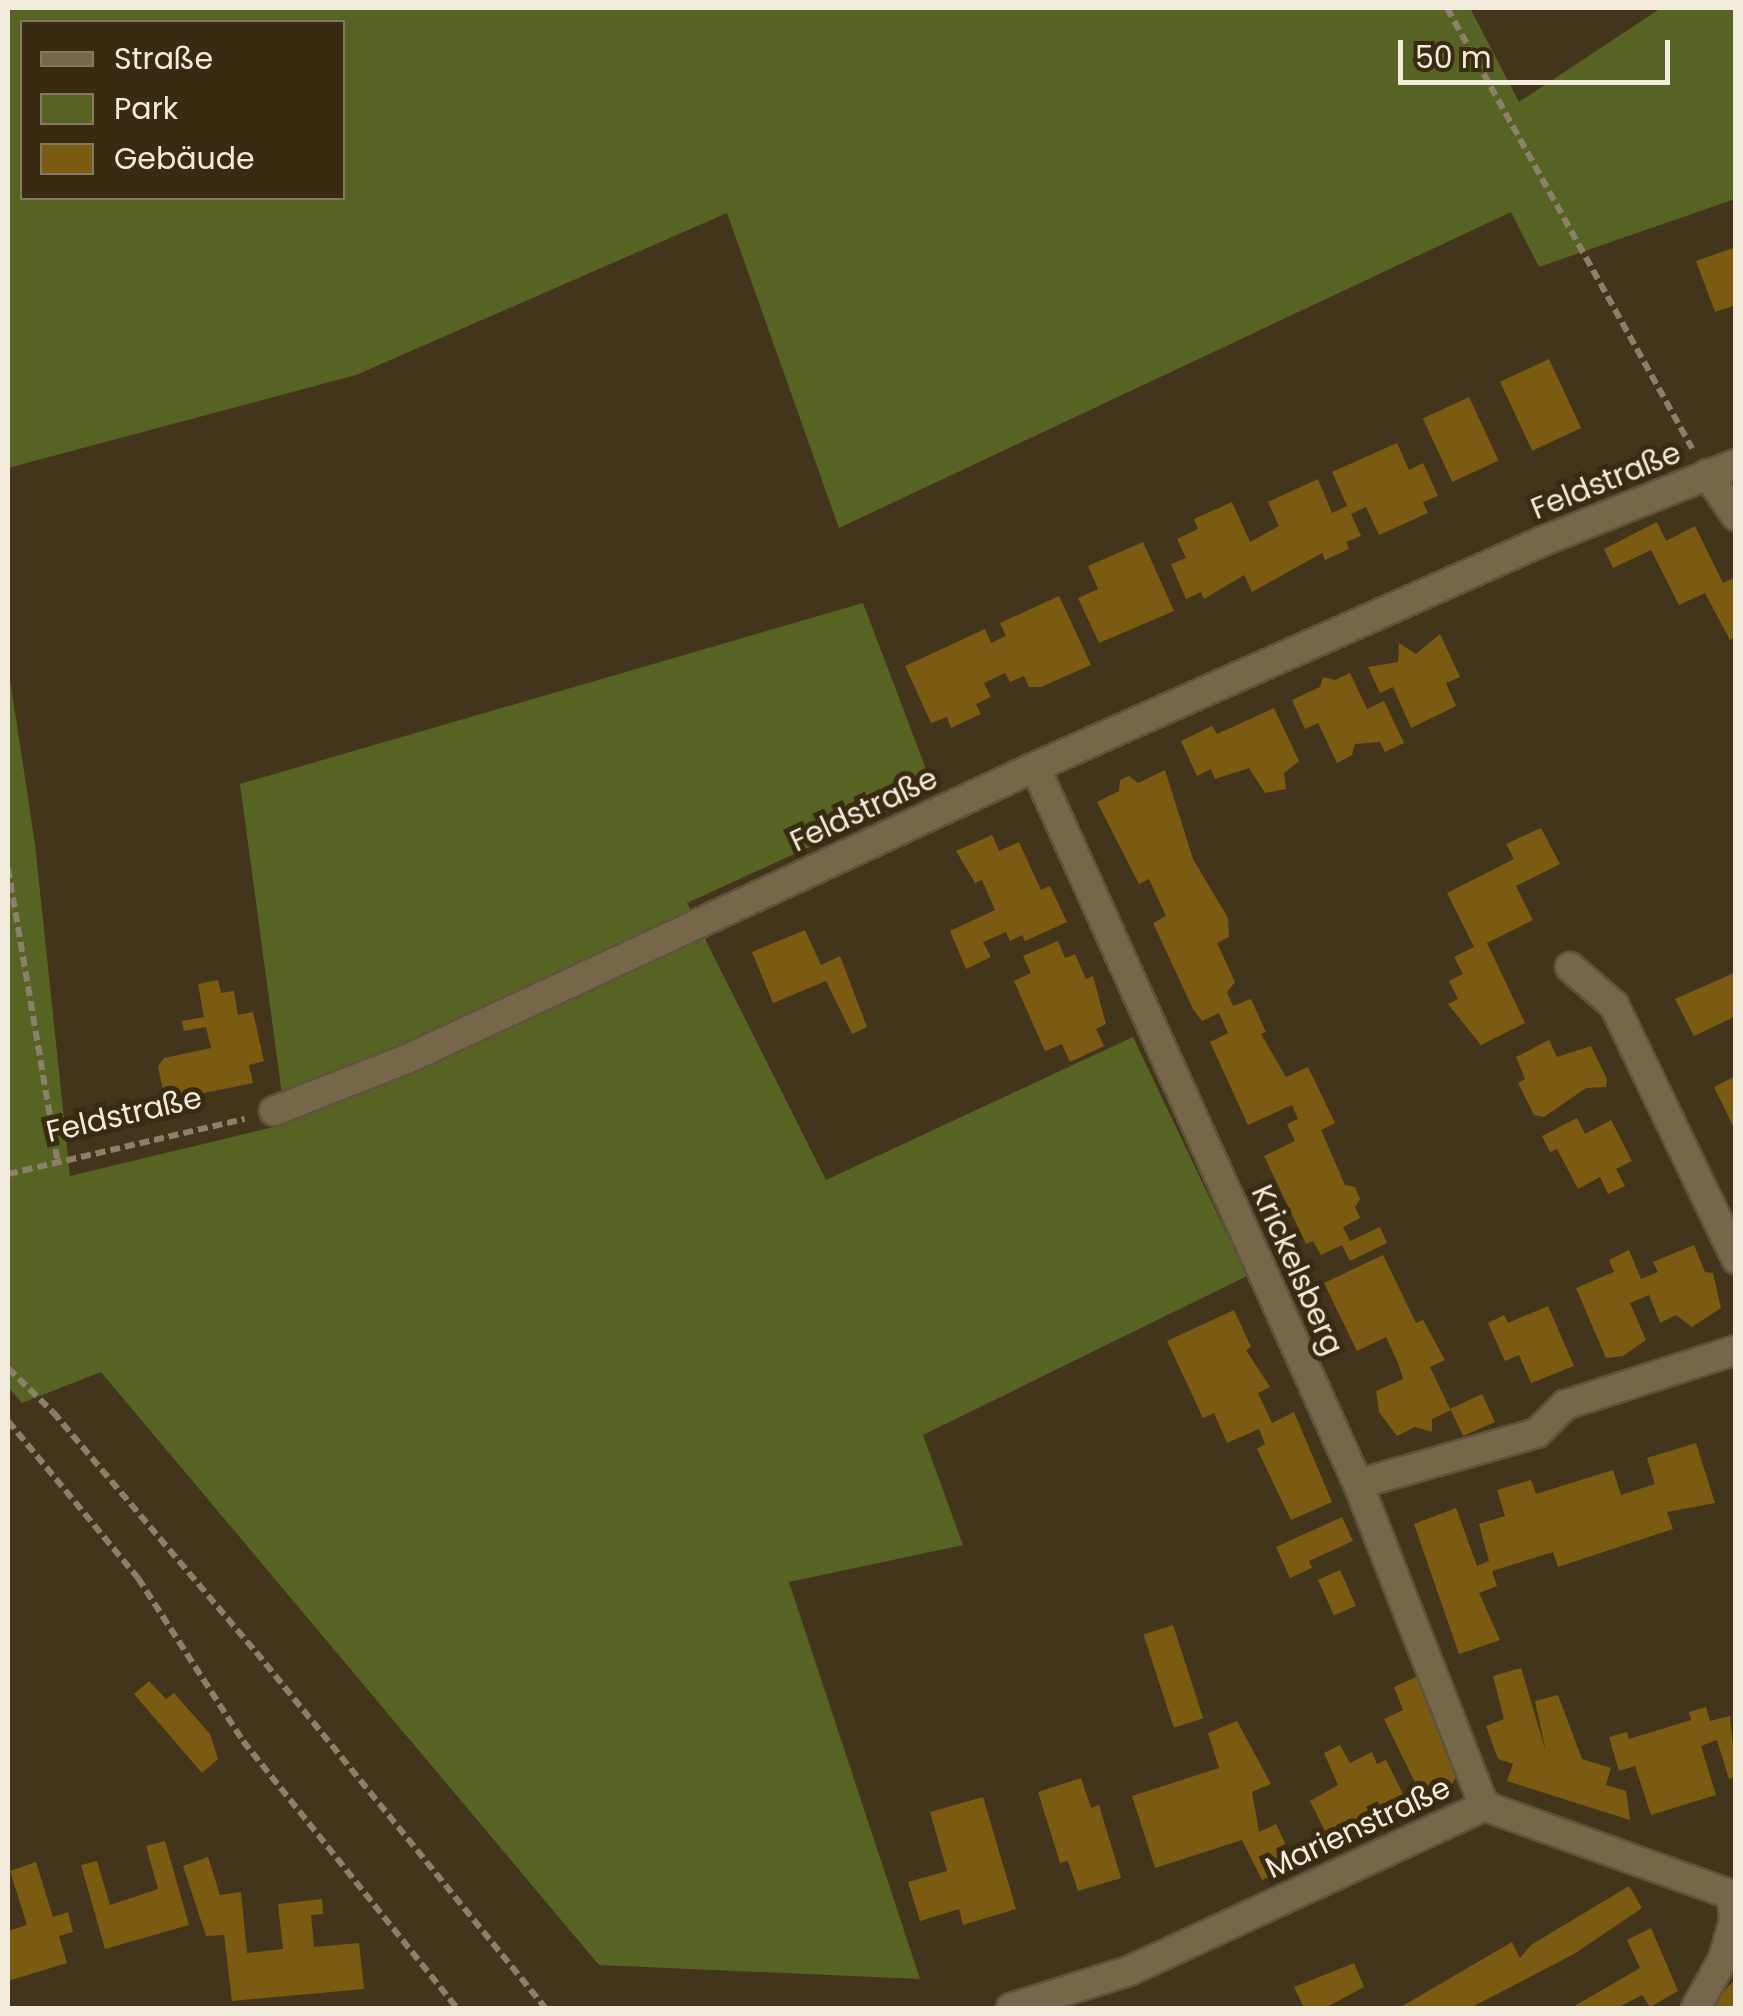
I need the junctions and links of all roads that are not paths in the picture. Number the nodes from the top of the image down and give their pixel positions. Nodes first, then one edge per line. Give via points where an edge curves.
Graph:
1 (1736, 464) edge
2 (1707, 474) junction
3 (1736, 516) edge
4 (1035, 767) junction
5 (1570, 968) dead end
6 (274, 1111) road end
7 (1736, 1260) edge
8 (1736, 1350) edge
9 (1358, 1484) junction
10 (1484, 1806) junction
11 (1734, 1896) edge
12 (1011, 2008) edge
13 (1696, 2008) edge

1 - 2 street, Feldstraße
2 - 3 street
2 - 4 street, Feldstraße
4 - 6 street, Feldstraße via 407,1059
4 - 9 street, Krickelsberg
5 - 7 street via 1614,1005
8 - 9 street via 1566,1405 1537,1433
9 - 10 street, Krickelsberg
10 - 11 street, Marienstraße
10 - 12 street, Marienstraße via 1129,1971
11 - 13 street via 1724,1960

